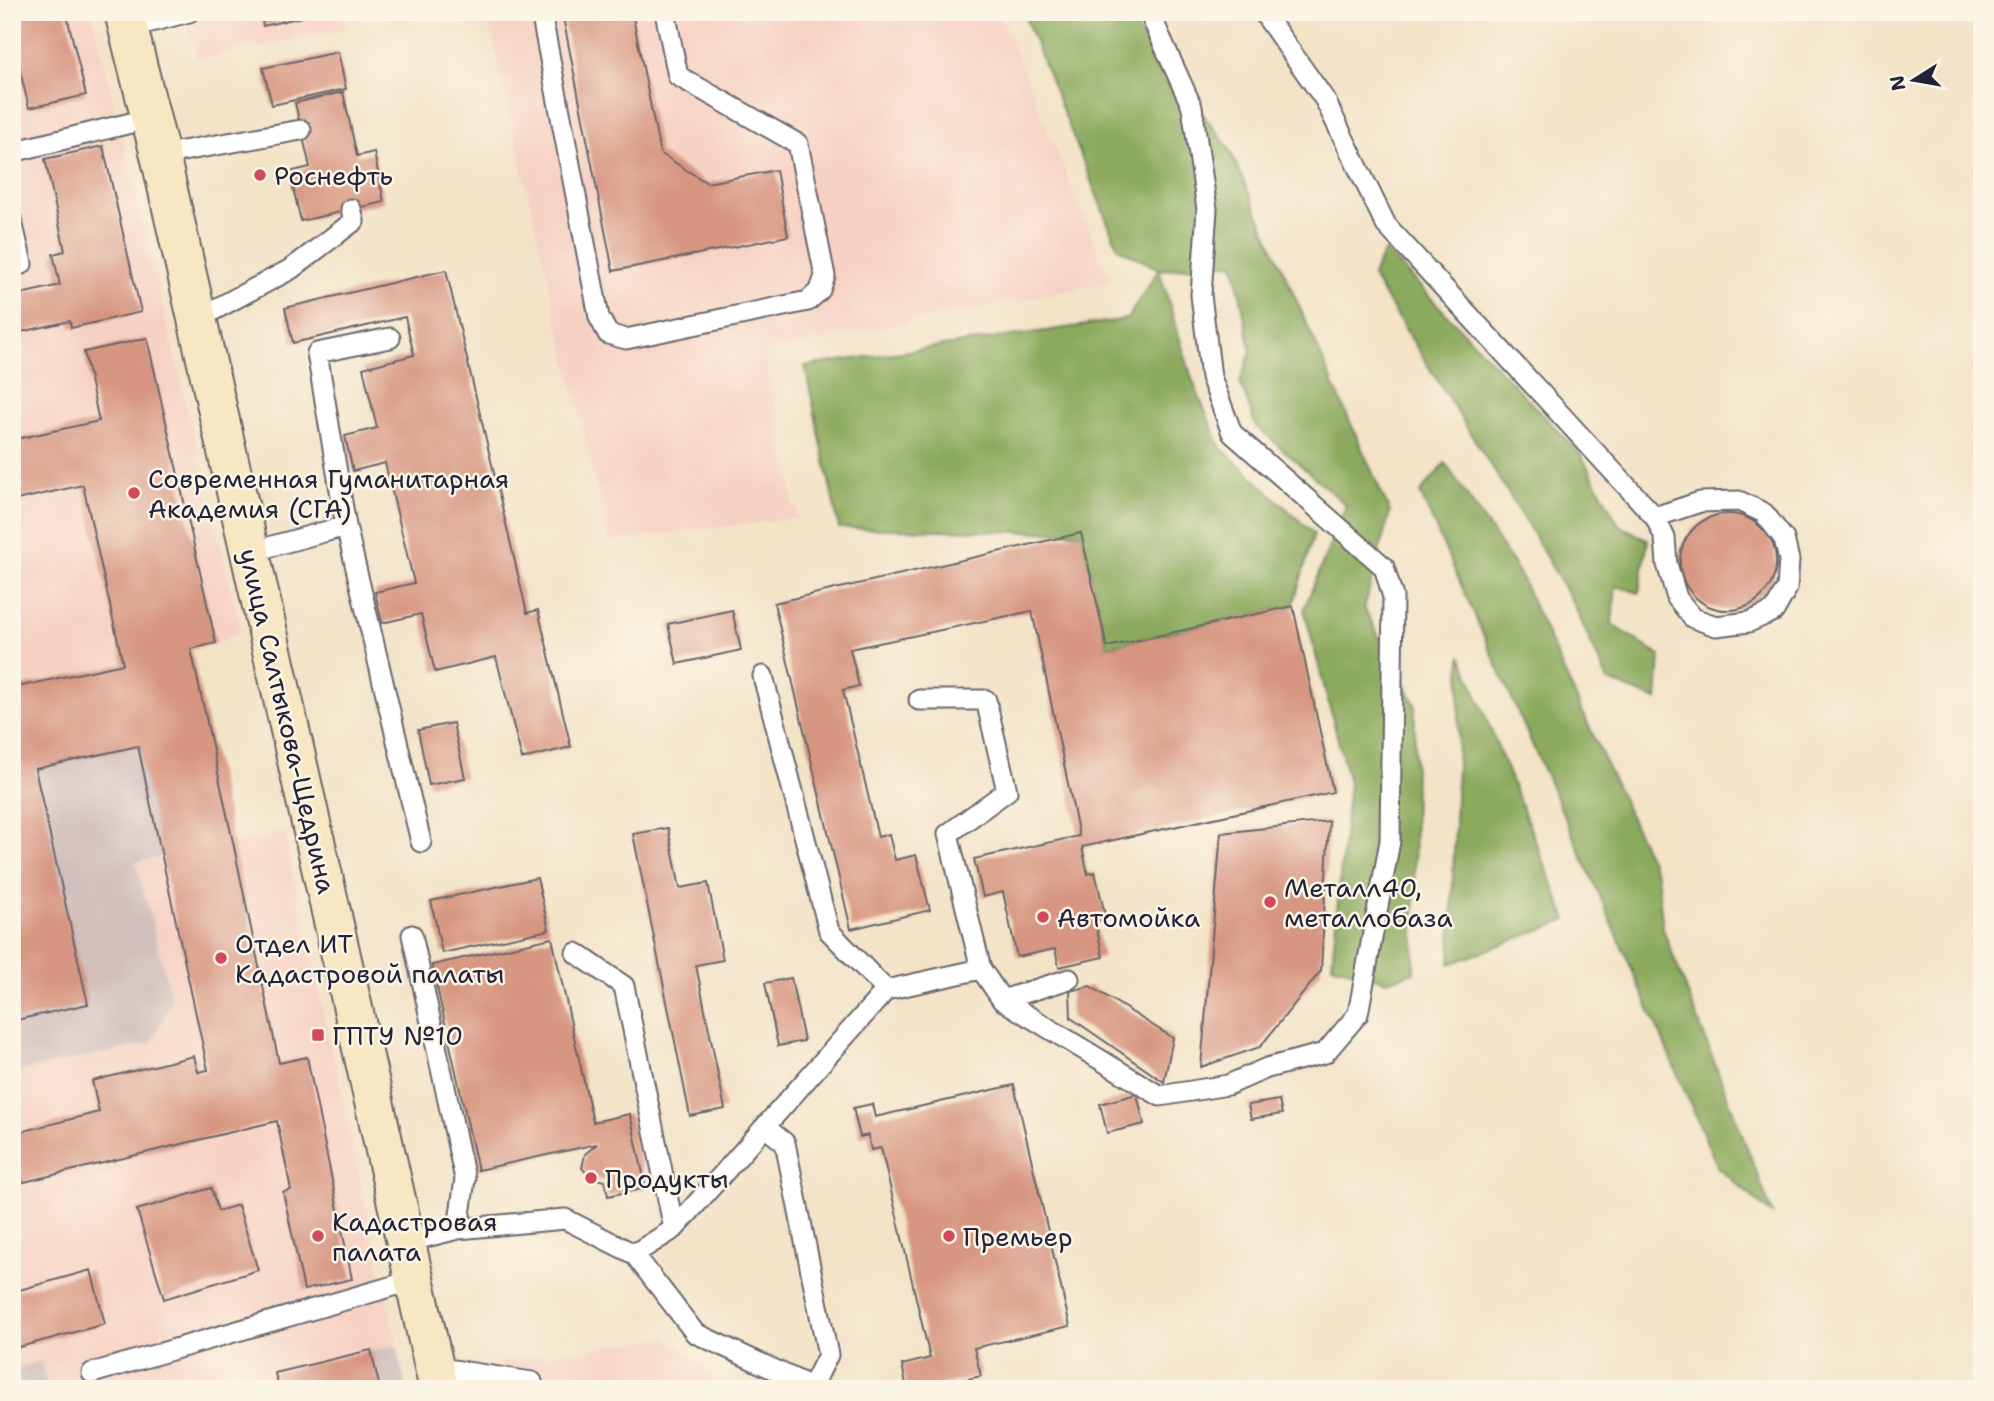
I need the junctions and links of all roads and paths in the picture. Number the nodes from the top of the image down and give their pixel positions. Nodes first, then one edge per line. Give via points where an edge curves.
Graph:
1 (189, 12) edge
2 (541, 12) edge
3 (665, 12) edge
4 (1149, 12) edge
5 (1263, 12) edge
6 (126, 20) edge
7 (150, 118) junction
8 (301, 130) dead end
9 (12, 152) edge
10 (160, 155) junction
11 (351, 209) dead end
12 (12, 221) edge
13 (22, 264) dead end
14 (197, 319) junction
15 (390, 338) dead end
16 (1655, 517) junction
17 (346, 526) junction
18 (250, 552) junction
19 (763, 676) dead end
20 (919, 700) dead end
21 (421, 842) dead end
22 (412, 936) dead end
23 (576, 953) dead end
24 (981, 969) junction
25 (1069, 979) dead end
26 (886, 990) junction
27 (1002, 1000) junction
28 (765, 1127) junction
29 (458, 1229) junction
30 (674, 1229) junction
31 (406, 1242) junction
32 (634, 1254) junction
33 (414, 1280) junction
34 (92, 1373) dead end
35 (437, 1378) edge
36 (814, 1388) edge
37 (534, 1389) edge

1 - 6 lane
2 - 3 lane via 599,317 608,334 626,339 808,301 820,290 825,276 798,144 678,76
4 - 27 lane via 1192,107 1207,209 1201,295 1211,377 1232,433 1384,567 1393,597 1390,841 1358,1014 1325,1053 1267,1068 1228,1085 1160,1097
5 - 16 lane via 1325,100 1386,225
6 - 7 main road, улица Салтыкова-Щедрина
7 - 9 lane
7 - 10 main road, улица Салтыкова-Щедрина
8 - 10 lane
10 - 14 main road, улица Салтыкова-Щедрина
11 - 14 lane via 354,221 291,269
12 - 13 lane
14 - 18 main road, улица Салтыкова-Щедрина
15 - 17 lane via 317,352
16 - 16 lane via 1700,502 1739,501 1764,513 1784,539 1789,560 1787,588 1774,611 1749,622 1716,626 1693,618 1676,598 1665,538
17 - 18 lane
17 - 21 lane
18 - 31 main road, улица Салтыкова-Щедрина
19 - 26 lane via 829,931
20 - 24 lane via 986,700 1007,791 948,834
22 - 29 lane via 465,1180
23 - 30 lane via 624,986
24 - 26 lane
24 - 27 lane
25 - 27 lane
26 - 28 lane
28 - 30 lane
28 - 36 lane via 785,1143 828,1355
29 - 31 lane
29 - 32 lane via 565,1219
30 - 32 lane
31 - 33 main road, улица Салтыкова-Щедрина
32 - 36 lane via 695,1333
33 - 34 lane
33 - 35 main road, улица Салтыкова-Щедрина
35 - 37 lane via 532,1382

